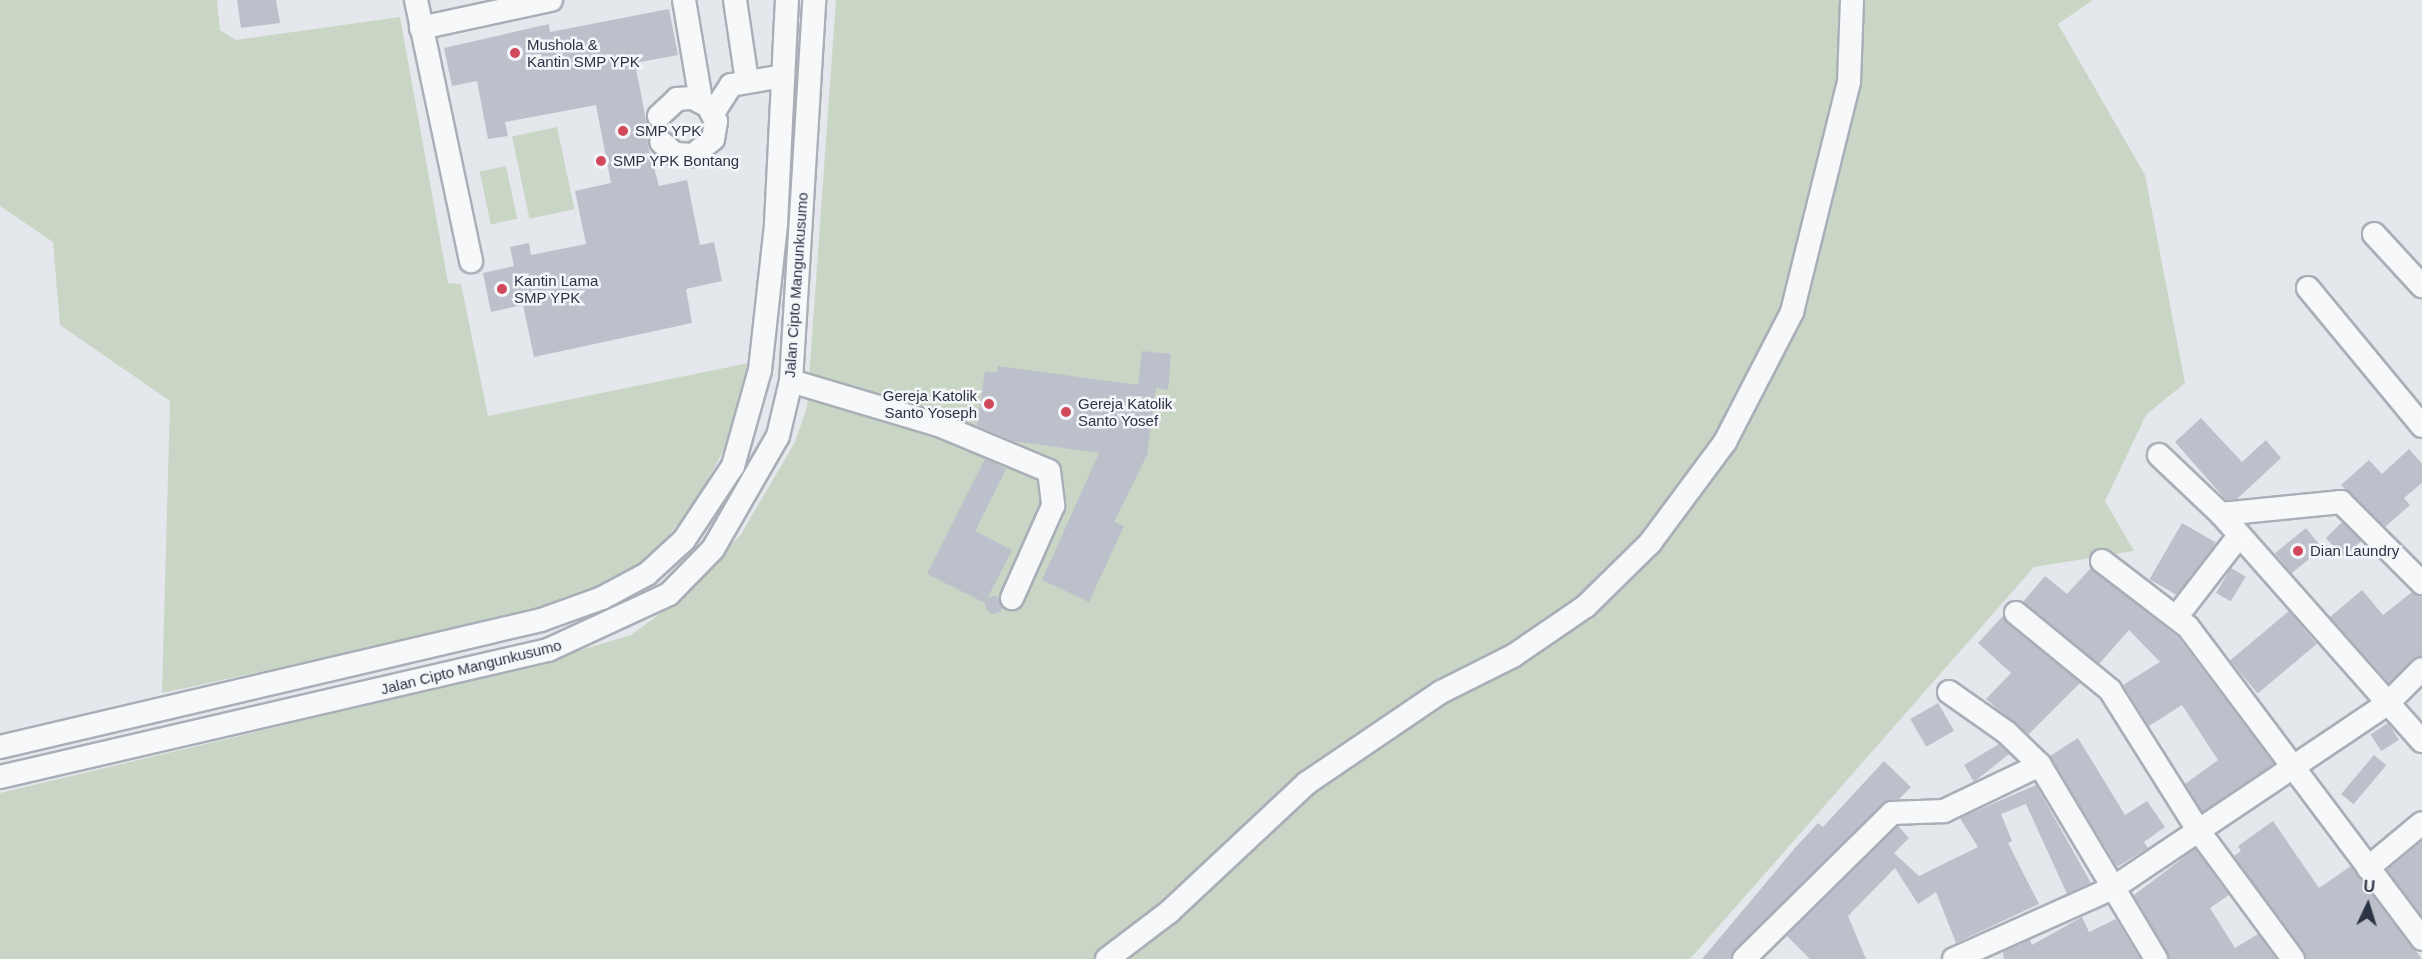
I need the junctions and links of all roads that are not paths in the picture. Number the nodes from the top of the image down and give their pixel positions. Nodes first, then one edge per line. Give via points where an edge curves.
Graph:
1 (416, 0) edge
2 (551, 0) edge
3 (684, 0) edge
4 (735, 0) edge
5 (787, 0) edge
6 (814, 0) edge
7 (1852, 0) edge
8 (421, 28) junction
9 (783, 76) junction
10 (747, 81) junction
11 (707, 107) junction
12 (659, 116) dead end
13 (662, 142) dead end
14 (2374, 234) dead end
15 (471, 261) dead end
16 (2422, 286) edge
17 (2308, 288) dead end
18 (791, 381) junction
19 (2422, 426) edge
20 (2159, 455) dead end
21 (2221, 514) junction
22 (2238, 537) junction
23 (2102, 561) dead end
24 (2422, 583) edge
25 (1012, 598) dead end
26 (2016, 613) dead end
27 (2177, 616) junction
28 (2422, 669) edge
29 (257, 685) junction
30 (1949, 692) dead end
31 (2387, 704) junction
32 (265, 717) junction
33 (2422, 741) edge
34 (0, 747) edge
35 (2040, 765) junction
36 (2293, 770) junction
37 (0, 777) edge
38 (2422, 823) edge
39 (2198, 830) junction
40 (2368, 868) junction
41 (2113, 888) junction
42 (2413, 910) edge
43 (2422, 939) edge
44 (1107, 959) edge
45 (1744, 959) edge
46 (1954, 959) edge
47 (2156, 959) edge
48 (2293, 959) edge

1 - 8 street
2 - 8 street
3 - 11 street
4 - 10 street
5 - 9 street, Jalan Cipto Mangunkusumo
6 - 18 street, Jalan Cipto Mangunkusumo
7 - 44 street via 1849,82 1792,312 1725,442 1650,543 1586,606 1513,656 1441,692 1307,783 1169,912
8 - 15 street
9 - 10 street
9 - 29 street, Jalan Cipto Mangunkusumo via 776,224 760,370 733,466 684,540 647,574 603,598 541,620
10 - 11 street via 731,85
11 - 12 street via 677,99
11 - 13 street via 716,130 702,152 675,154
14 - 16 street
17 - 19 street
18 - 25 street via 939,425 1049,471 1053,506
18 - 32 street, Jalan Cipto Mangunkusumo via 778,436 748,495 712,549 669,594 548,650
20 - 21 street
21 - 22 street
21 - 24 street via 2342,502
22 - 27 street
22 - 31 street
23 - 27 street
26 - 39 street via 2110,690
27 - 36 street
28 - 31 street
29 - 32 street
29 - 34 street, Jalan Cipto Mangunkusumo
30 - 35 street via 2006,732
31 - 33 street
31 - 36 street
32 - 37 street, Jalan Cipto Mangunkusumo
35 - 41 street
35 - 45 street via 1944,811 1892,813
36 - 39 street
36 - 40 street
38 - 40 street
39 - 41 street
39 - 48 street
40 - 42 street
41 - 46 street
41 - 47 street
42 - 43 street

